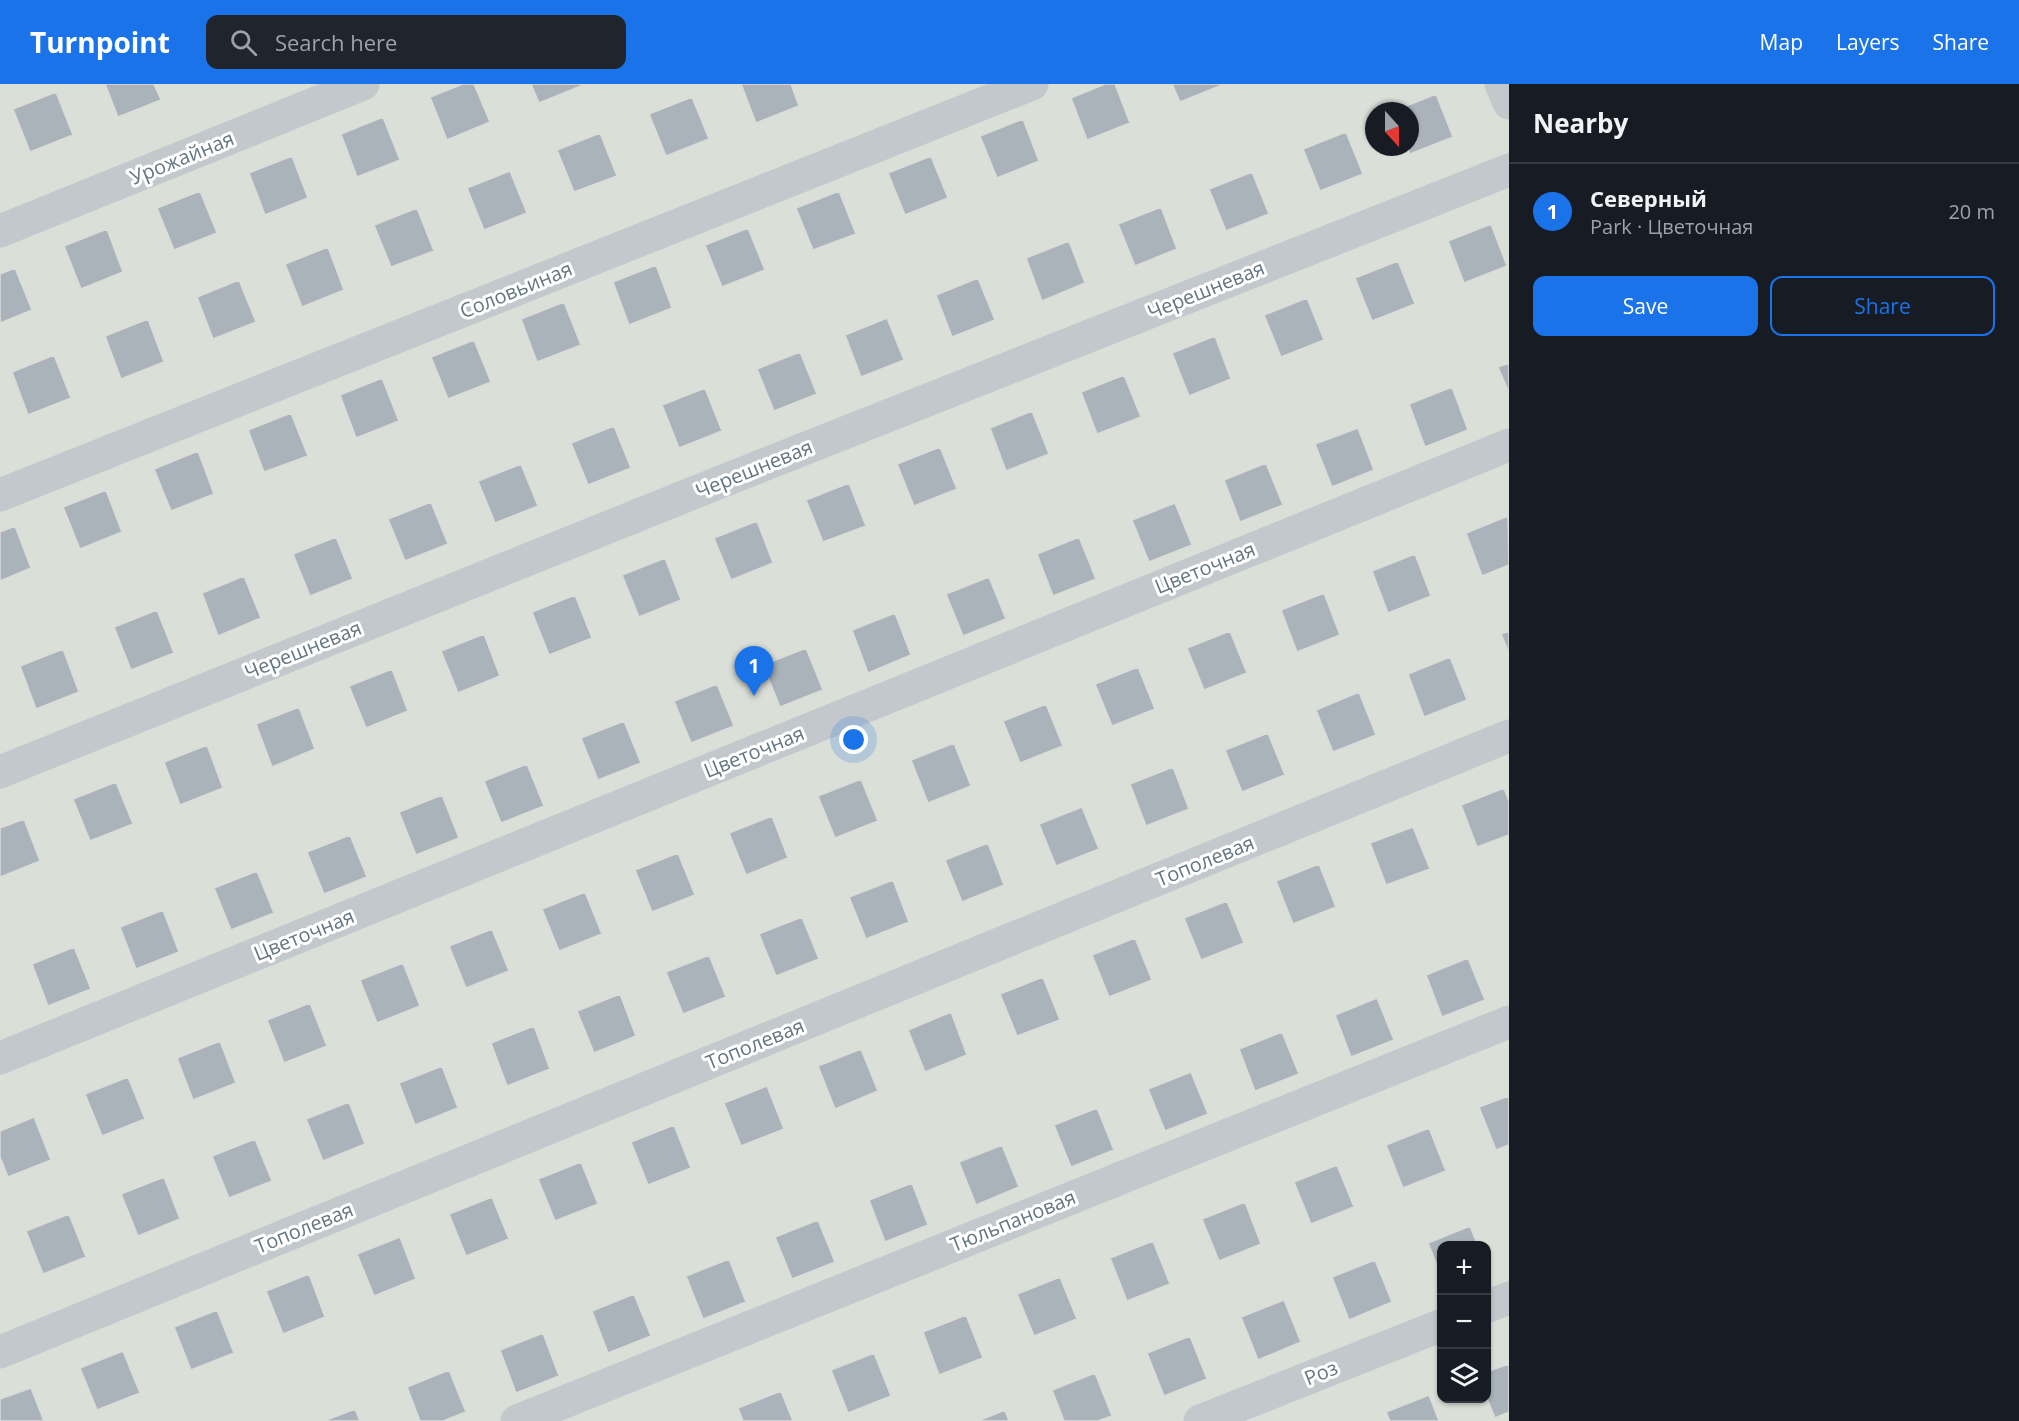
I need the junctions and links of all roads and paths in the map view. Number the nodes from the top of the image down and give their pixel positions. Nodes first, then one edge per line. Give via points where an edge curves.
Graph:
1 (363, 84) edge
2 (1032, 84) edge
3 (1501, 84) edge
4 (1509, 103) edge
5 (1509, 170) edge
6 (0, 231) edge
7 (1509, 445) edge
8 (0, 495) edge
9 (1509, 736) edge
10 (0, 772) edge
11 (1509, 1022) edge
12 (0, 1058) edge
13 (1509, 1298) edge
14 (1491, 1305) edge
15 (1437, 1327) edge
16 (0, 1352) edge
17 (517, 1421) edge
18 (1200, 1421) edge

1 - 6 street, Урожайная
2 - 8 street, Соловьиная
3 - 4 street
5 - 10 street, Черешневая
7 - 12 street, Цветочная
9 - 16 street, Тополевая
11 - 17 street, Тюльпановая
13 - 14 street
15 - 18 street, Роз

